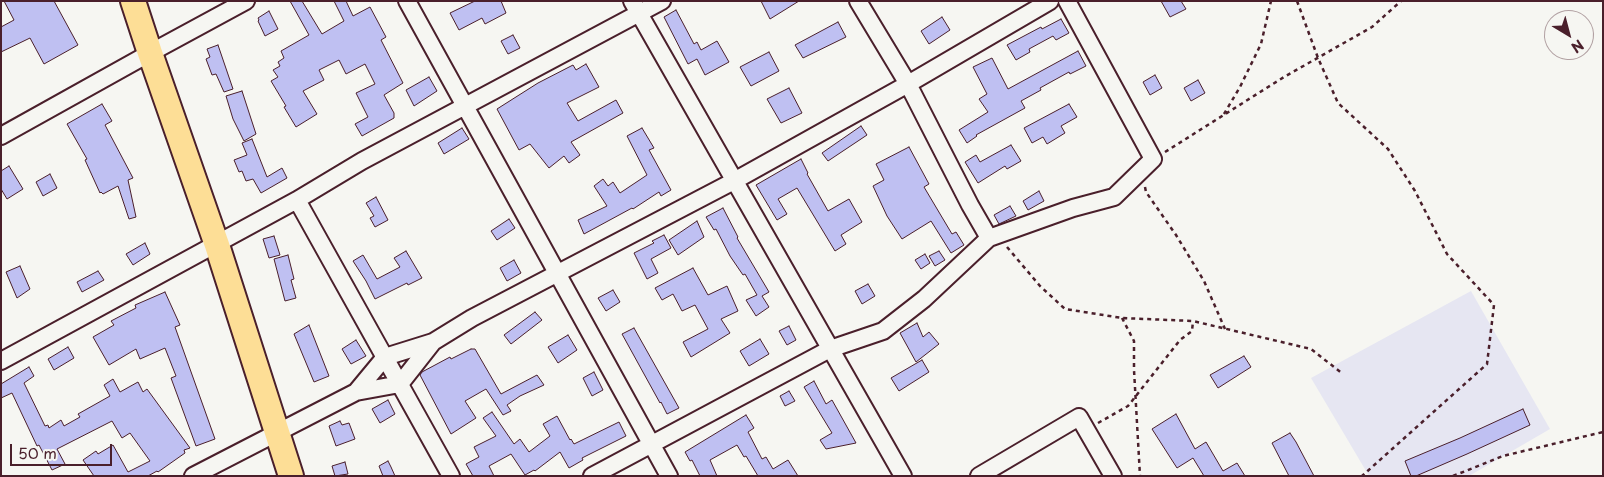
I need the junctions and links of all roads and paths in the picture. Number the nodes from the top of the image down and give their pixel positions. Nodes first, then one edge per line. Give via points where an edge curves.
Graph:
1 (134, 1) edge
2 (246, 1) edge
3 (407, 1) edge
4 (662, 1) edge
5 (858, 1) edge
6 (1050, 1) edge
7 (1067, 1) edge
8 (1271, 1) edge
9 (1297, 1) edge
10 (1401, 1) edge
11 (635, 8) edge
12 (150, 53) junction
13 (1318, 58) junction
14 (908, 84) junction
15 (465, 106) junction
16 (1223, 115) junction
17 (1, 136) edge
18 (1153, 159) junction
19 (1140, 171) junction
20 (734, 180) junction
21 (297, 200) junction
22 (989, 238) junction
23 (217, 245) junction
24 (558, 274) junction
25 (1122, 318) junction
26 (1193, 321) junction
27 (1225, 329) junction
28 (433, 342) junction
29 (830, 349) junction
30 (385, 357) junction
31 (1, 361) edge
32 (1343, 374) dead end
33 (400, 384) junction
34 (356, 392) junction
35 (1136, 397) junction
36 (1084, 426) junction
37 (1603, 432) edge
38 (277, 433) junction
39 (652, 444) junction
40 (193, 476) edge
41 (291, 476) edge
42 (451, 476) edge
43 (592, 476) edge
44 (669, 476) edge
45 (903, 476) edge
46 (979, 476) edge
47 (1113, 476) edge
48 (1140, 476) edge
49 (1362, 476) edge
50 (1453, 476) edge

1 - 12 highway
2 - 12 street
3 - 15 street
4 - 11 street
5 - 14 street
6 - 14 street
7 - 18 street
8 - 16 path via 1261,44
9 - 13 path
10 - 13 path via 1372,27
11 - 15 street
11 - 20 street
12 - 17 street
12 - 23 highway
13 - 16 path
13 - 49 path via 1338,103 1388,149 1415,190 1447,254 1494,305 1487,364
14 - 20 street
14 - 22 street
15 - 21 street
15 - 24 street
16 - 18 path
18 - 19 street
19 - 22 street via 1114,197
19 - 27 path via 1146,192 1204,281
20 - 24 street
20 - 29 street
21 - 23 street
21 - 30 street
22 - 25 path via 1003,242 1040,286 1065,309
22 - 29 street via 924,299 883,331
23 - 31 street
23 - 38 highway
24 - 28 street
24 - 39 street
25 - 26 path
25 - 35 path via 1134,341
26 - 27 path
26 - 35 path via 1192,331 1180,340
27 - 32 path via 1311,349
28 - 30 street
28 - 33 street
29 - 39 street
29 - 45 street
30 - 33 street
30 - 34 street
33 - 34 street
33 - 42 street
34 - 38 street
35 - 36 path via 1128,406 1094,425
35 - 48 path
36 - 46 street via 1079,417
36 - 47 street
37 - 50 path via 1503,456
38 - 40 street
38 - 41 highway
39 - 43 street
39 - 44 street

